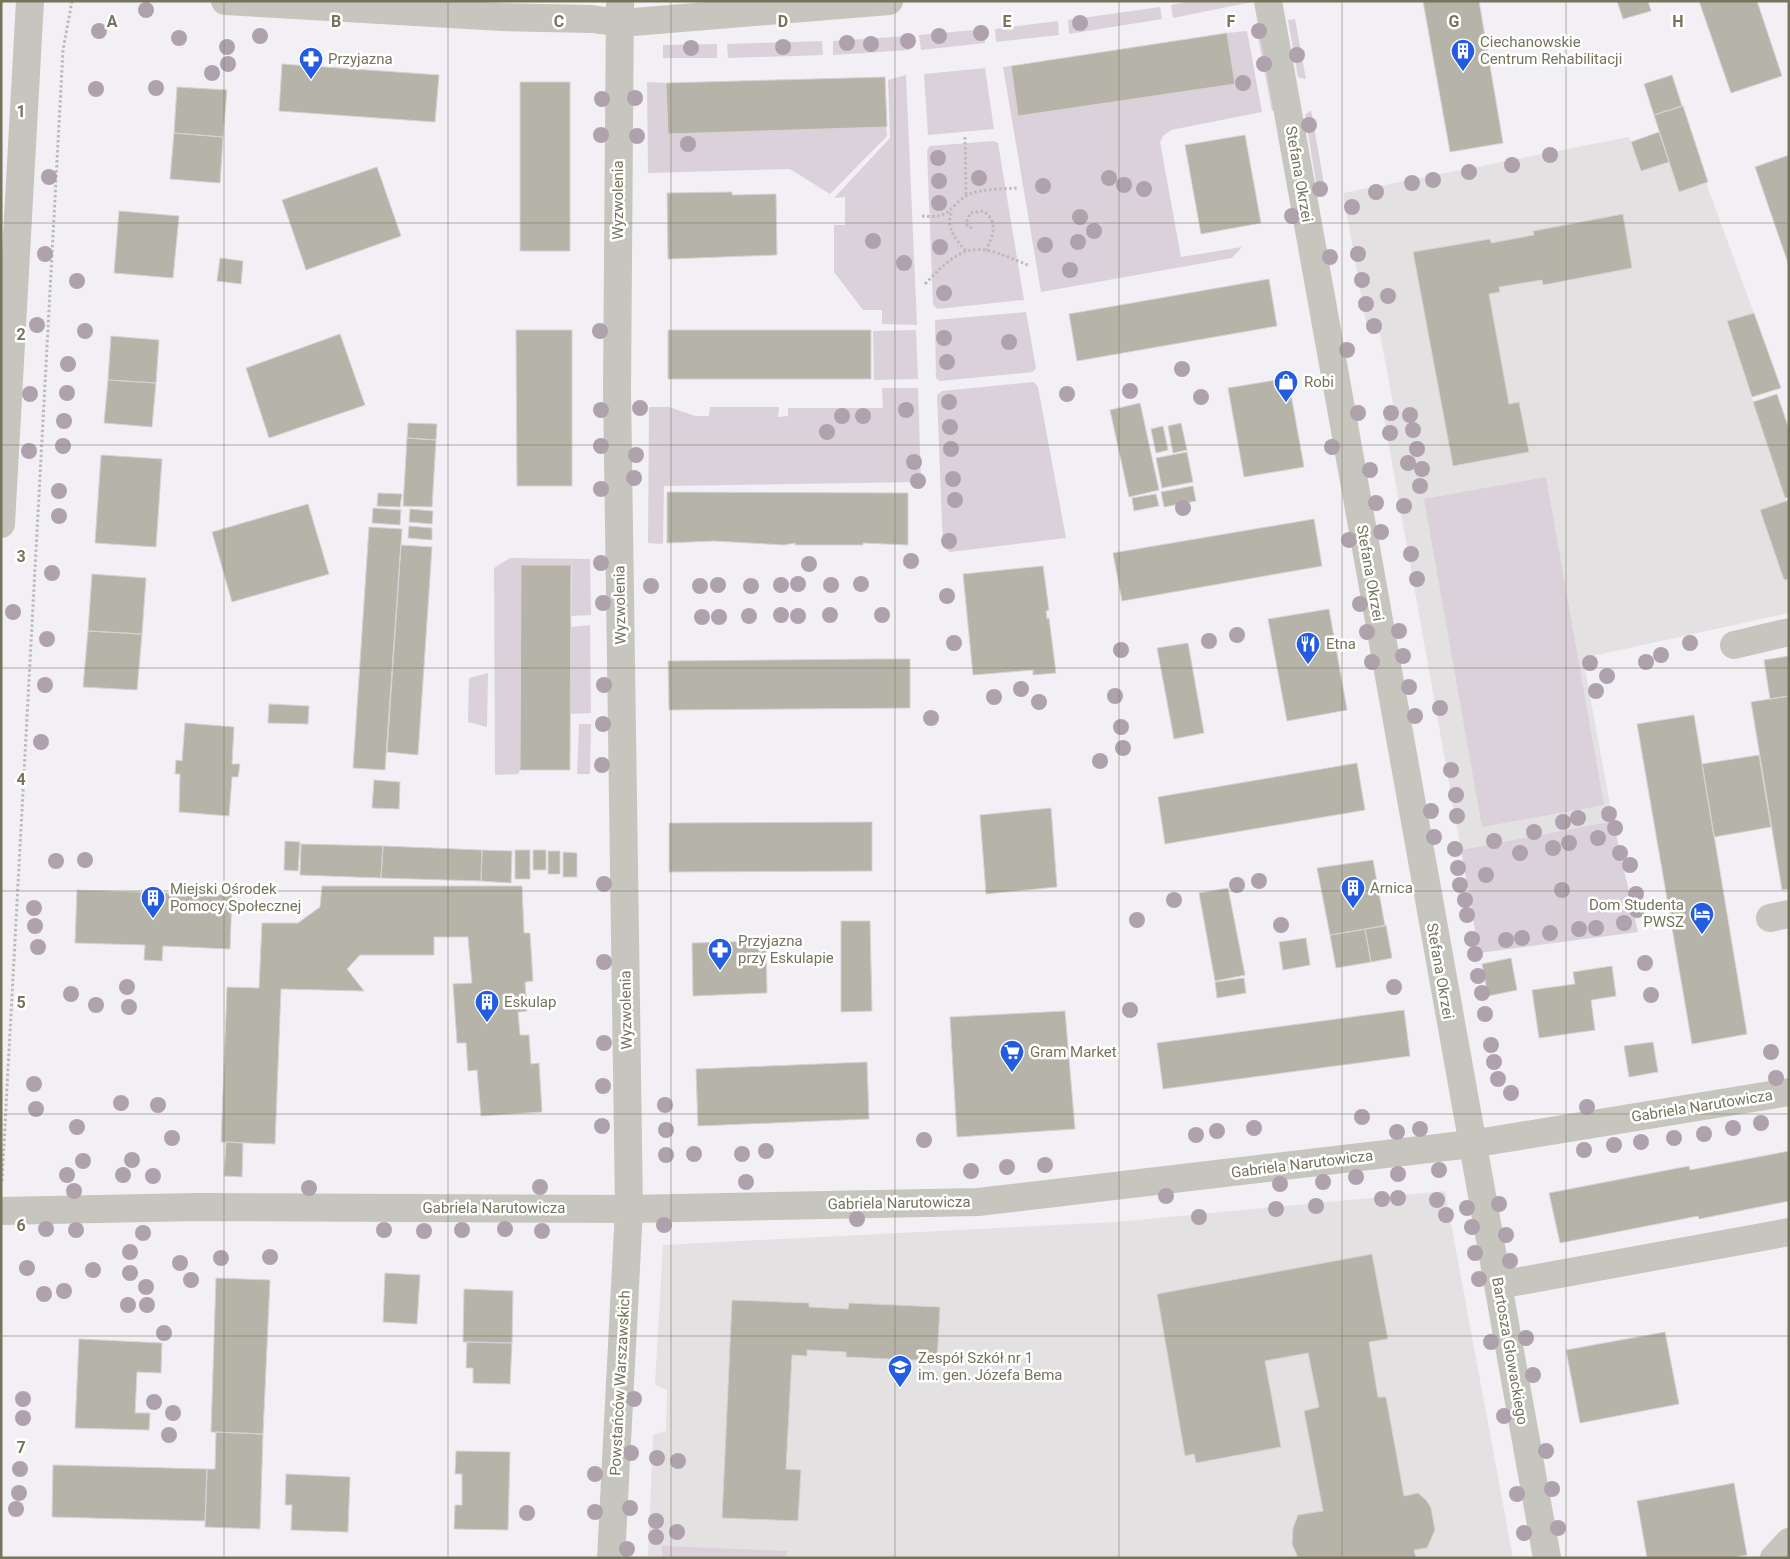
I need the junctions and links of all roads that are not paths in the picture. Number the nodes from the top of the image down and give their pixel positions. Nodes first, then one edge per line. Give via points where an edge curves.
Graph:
1 (30, 1) edge
2 (225, 1) edge
3 (889, 1) edge
4 (1268, 1) edge
5 (621, 12) edge
6 (1, 524) edge
7 (1789, 632) edge
8 (1734, 645) dead end
9 (1789, 1092) edge
10 (1471, 1144) junction
11 (629, 1209) junction
12 (1, 1211) edge
13 (1789, 1232) edge
14 (1499, 1285) junction
15 (1789, 1542) edge
16 (611, 1558) edge
17 (1547, 1558) edge
18 (1774, 1558) edge

1 - 6 street
2 - 5 street via 502,17 592,19
3 - 5 street
4 - 10 street, Stefana Okrzei
5 - 11 street, Wyzwolenia via 617,390
7 - 8 street
9 - 10 street, Gabriela Narutowicza
10 - 11 street, Gabriela Narutowicza via 978,1202
10 - 14 street, Bartosza Głowackiego
11 - 12 street, Gabriela Narutowicza via 196,1207
11 - 16 street, Powstańców Warszawskich
13 - 14 street
14 - 17 street, Bartosza Głowackiego
15 - 18 street

